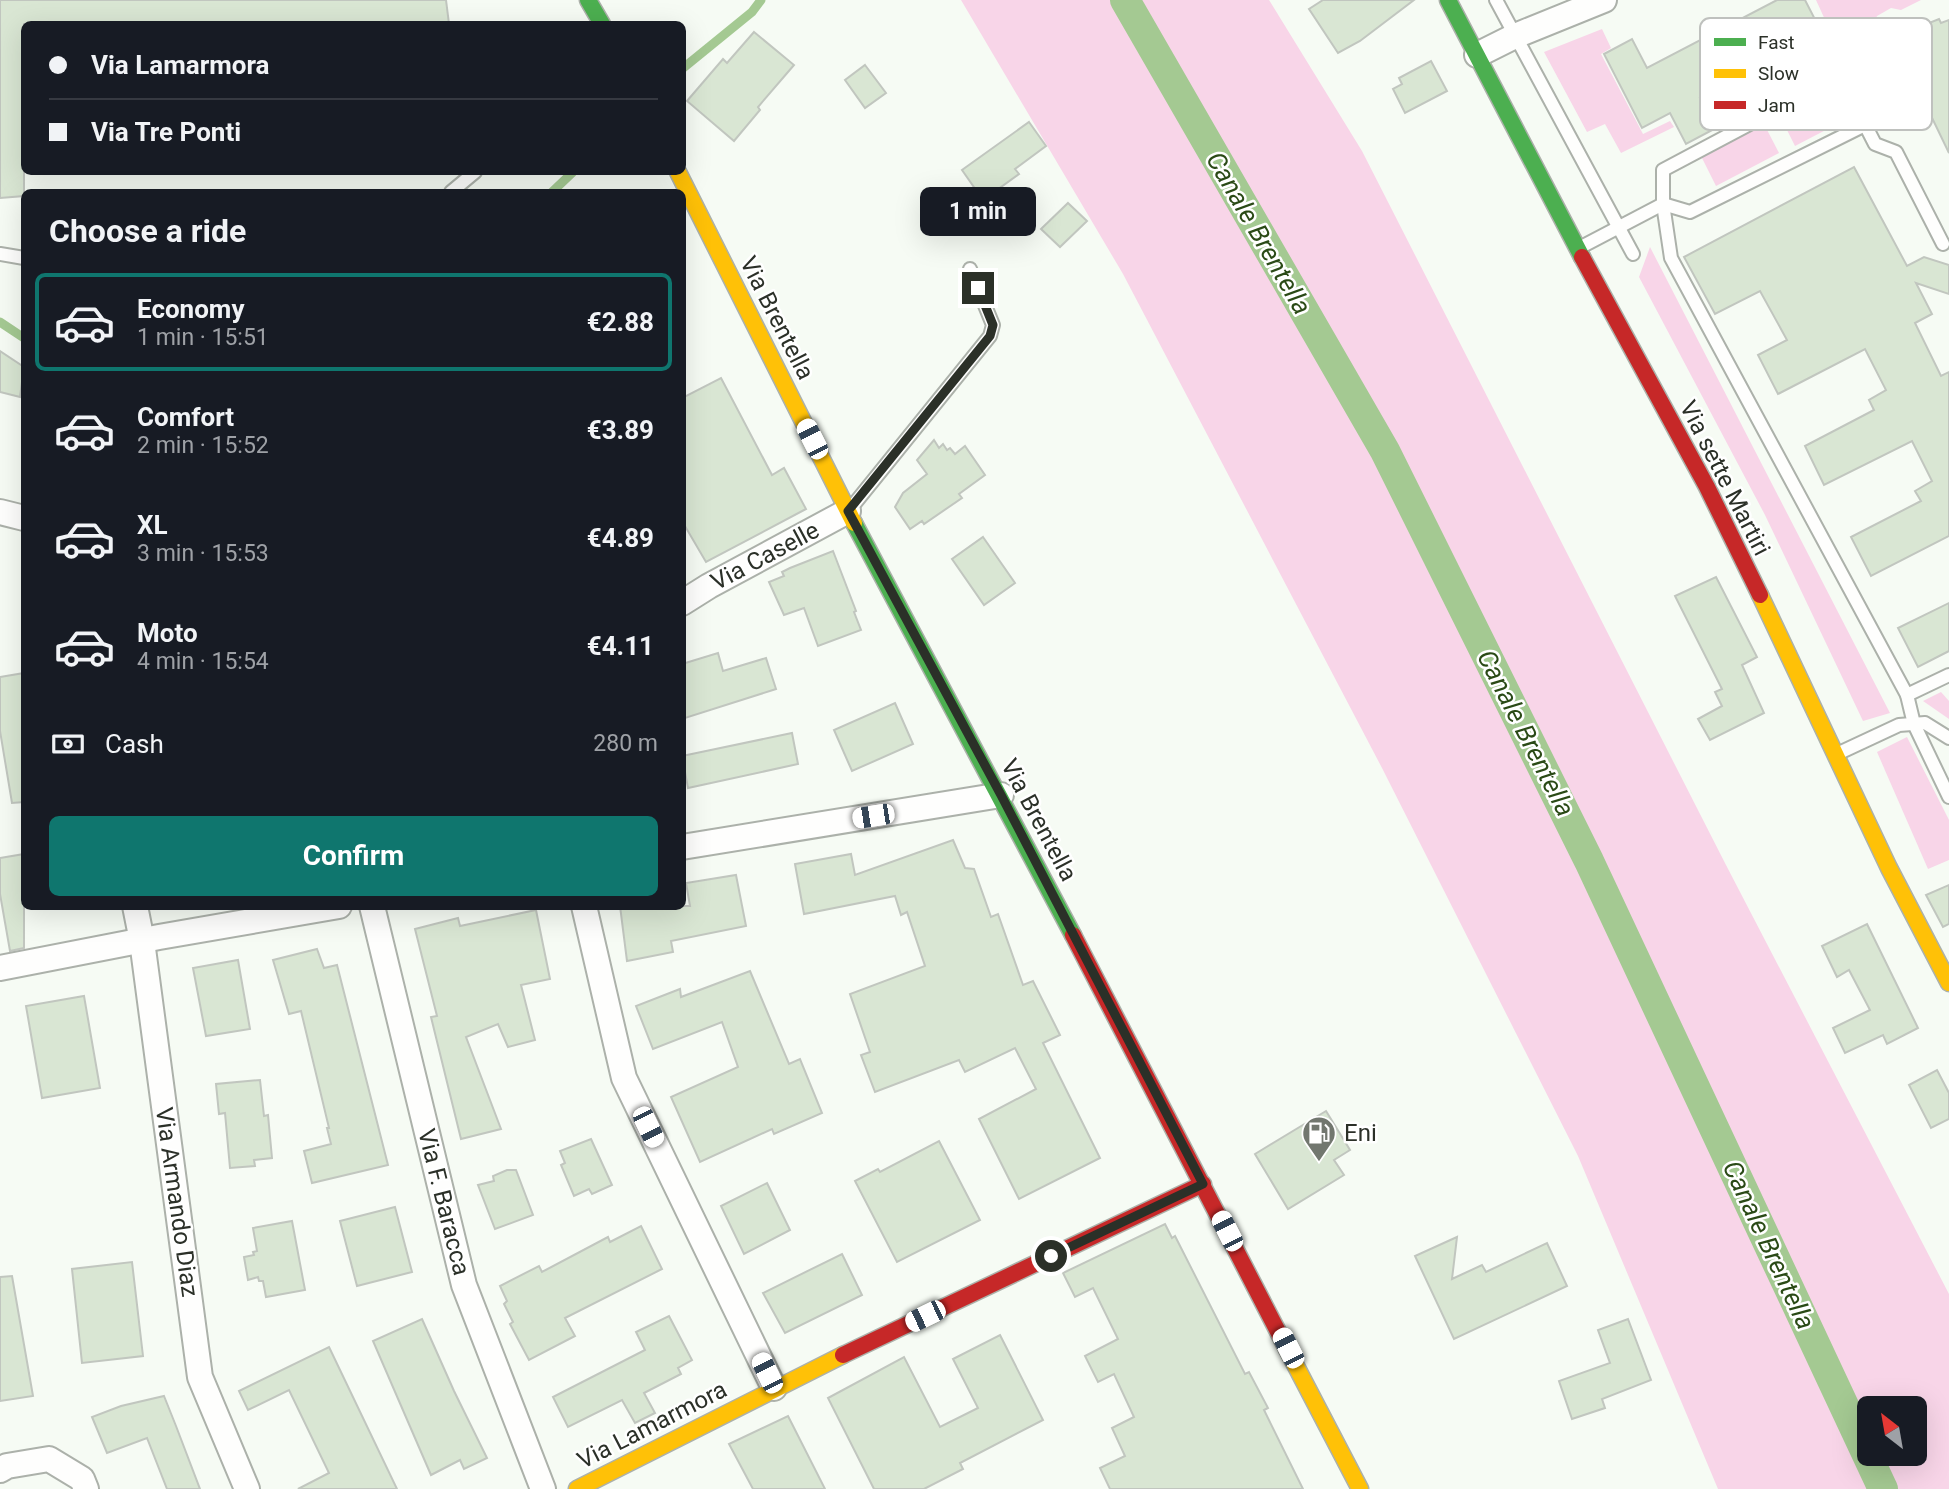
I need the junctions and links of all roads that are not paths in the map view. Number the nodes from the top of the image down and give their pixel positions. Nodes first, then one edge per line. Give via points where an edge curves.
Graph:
1 (588, 0) edge
2 (1448, 0) edge
3 (1496, 0) edge
4 (1604, 0) edge
5 (600, 21) edge
6 (1516, 36) junction
7 (1477, 55) junction
8 (1738, 130) edge
9 (1855, 130) edge
10 (1868, 130) edge
11 (471, 175) edge
12 (680, 175) edge
13 (455, 189) edge
14 (1663, 204) junction
15 (1618, 227) junction
16 (1943, 244) dead end
17 (1578, 249) junction
18 (0, 254) edge
19 (1633, 254) dead end
20 (21, 258) edge
21 (970, 269) dead end
22 (848, 511) junction
23 (0, 512) edge
24 (21, 517) edge
25 (686, 600) edge
26 (1949, 675) edge
27 (1907, 695) junction
28 (1914, 724) junction
29 (1949, 738) edge
30 (1836, 755) junction
31 (1001, 795) junction
32 (1949, 797) edge
33 (686, 846) edge
34 (136, 910) edge
35 (316, 910) edge
36 (373, 910) edge
37 (585, 910) edge
38 (142, 941) junction
39 (0, 968) edge
40 (1949, 983) edge
41 (1203, 1184) junction
42 (774, 1388) junction
43 (0, 1470) edge
44 (86, 1489) edge
45 (247, 1489) edge
46 (543, 1489) edge
47 (577, 1489) edge
48 (1360, 1489) edge

1 - 5 main road
2 - 7 main road, Via sette Martiri
3 - 6 lane
4 - 6 street
6 - 7 street
6 - 15 lane
7 - 17 main road, Via sette Martiri
8 - 14 lane via 1663,170
9 - 14 lane via 1690,212
10 - 16 lane via 1875,144 1896,152
11 - 13 lane
12 - 22 main road, Via Brentella
14 - 15 lane
14 - 27 lane via 1671,258
15 - 17 lane
15 - 19 lane
17 - 30 main road, Via sette Martiri via 1707,487
18 - 20 lane
21 - 22 lane via 993,325 990,336
22 - 25 street, Via Caselle
22 - 31 main road, Via Brentella
23 - 24 street
26 - 27 lane
27 - 28 lane
28 - 29 lane via 1925,723
28 - 30 lane via 1899,725
28 - 32 lane
30 - 40 main road, Via sette Martiri
31 - 33 street
31 - 41 main road, Via Brentella
34 - 38 street, Via Armando Diaz
35 - 38 street
36 - 46 street, Via F. Baracca via 464,1285
37 - 42 street via 624,1078
38 - 39 street
38 - 45 street, Via Armando Diaz via 200,1377
41 - 42 main road, Via Lamarmora
41 - 48 main road, Via Brentella
42 - 47 main road, Via Lamarmora
43 - 44 street via 49,1459 82,1479

